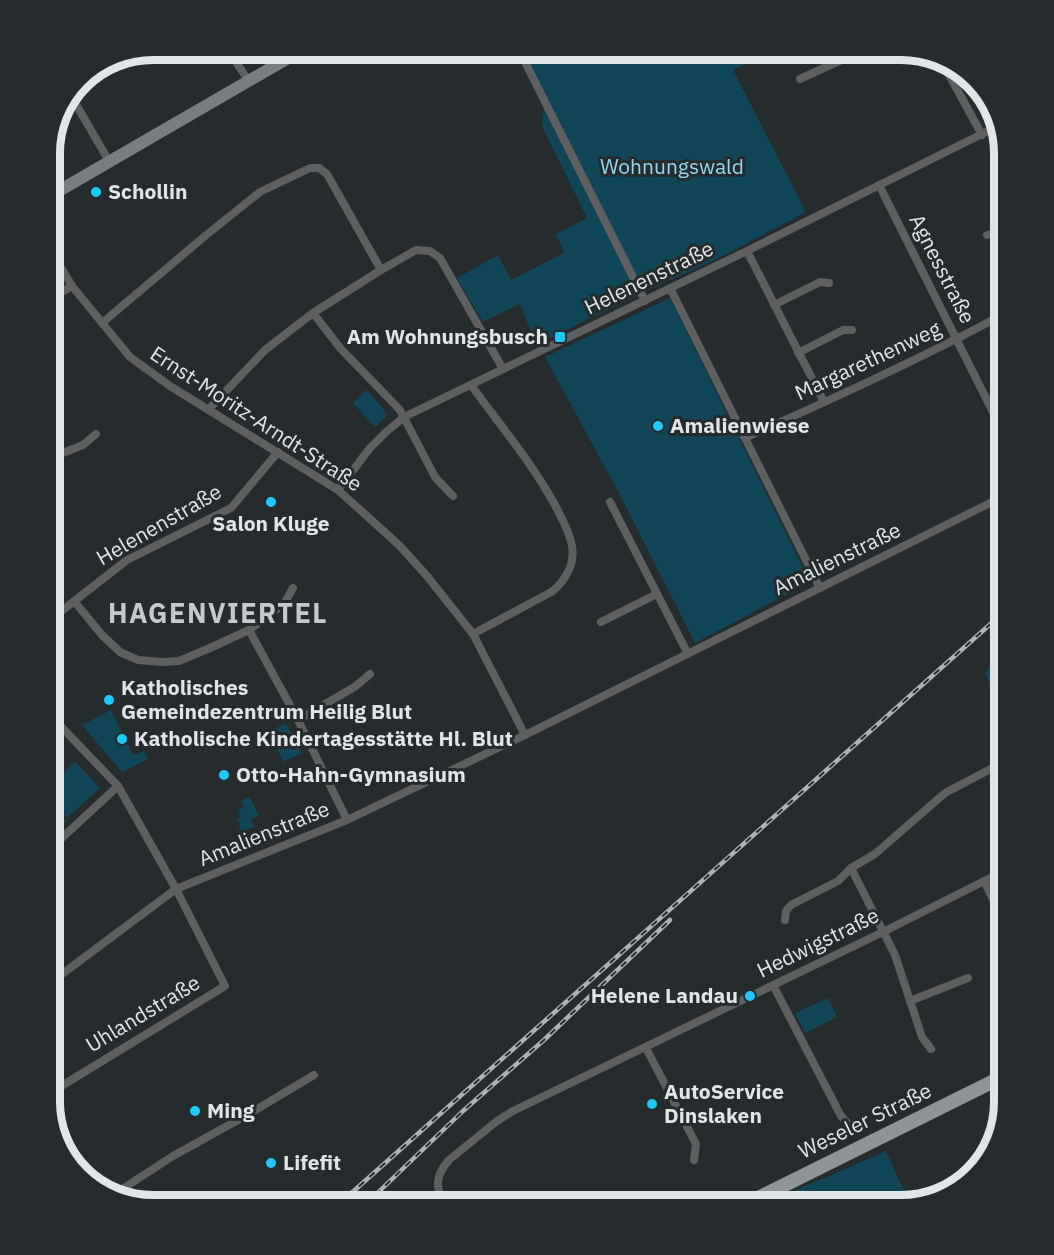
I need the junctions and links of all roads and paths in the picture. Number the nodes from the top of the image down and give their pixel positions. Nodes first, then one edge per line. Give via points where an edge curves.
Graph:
1 (235, 60) edge
2 (284, 60) edge
3 (524, 60) edge
4 (841, 60) edge
5 (949, 74) edge
6 (800, 79) dead end
7 (248, 80) junction
8 (75, 103) edge
9 (991, 130) edge
10 (982, 135) junction
11 (109, 161) junction
12 (879, 185) junction
13 (60, 190) edge
14 (994, 233) edge
15 (987, 235) dead end
16 (747, 251) junction
17 (60, 266) edge
18 (381, 270) junction
19 (829, 283) dead end
20 (72, 286) junction
21 (670, 288) junction
22 (60, 293) edge
23 (645, 300) junction
24 (774, 305) junction
25 (313, 314) junction
26 (994, 320) edge
27 (102, 323) junction
28 (852, 330) dead end
29 (957, 339) junction
30 (798, 353) junction
31 (502, 369) junction
32 (471, 385) junction
33 (824, 402) junction
34 (209, 409) junction
35 (994, 412) edge
36 (404, 417) junction
37 (96, 434) dead end
38 (745, 438) junction
39 (278, 452) junction
40 (60, 454) edge
41 (339, 490) junction
42 (453, 496) dead end
43 (610, 502) dead end
44 (994, 503) edge
45 (293, 588) dead end
46 (820, 588) junction
47 (657, 594) junction
48 (74, 601) junction
49 (60, 612) edge
50 (601, 622) dead end
51 (249, 630) junction
52 (473, 634) junction
53 (688, 654) junction
54 (370, 674) dead end
55 (298, 720) junction
56 (60, 725) edge
57 (525, 735) junction
58 (994, 768) edge
59 (118, 786) junction
60 (347, 820) junction
61 (60, 840) edge
62 (851, 868) junction
63 (994, 876) edge
64 (984, 881) junction
65 (176, 889) junction
66 (994, 901) edge
67 (785, 921) dead end
68 (883, 932) junction
69 (60, 976) edge
70 (968, 978) dead end
71 (773, 985) junction
72 (910, 1001) junction
73 (646, 1048) junction
74 (931, 1049) dead end
75 (314, 1075) dead end
76 (994, 1081) edge
77 (60, 1087) edge
78 (850, 1126) dead end
79 (694, 1160) dead end
80 (122, 1190) edge
81 (440, 1195) edge
82 (766, 1195) edge

1 - 7 street
2 - 7 main road
3 - 23 street
4 - 6 street
5 - 10 street
7 - 11 main road
8 - 11 street
9 - 10 street, Helenenstraße
10 - 12 street, Helenenstraße
11 - 13 main road
12 - 16 street, Helenenstraße
12 - 29 street, Agnesstraße
14 - 15 street
16 - 21 street, Helenenstraße
16 - 24 street
17 - 20 street, Ernst-Moritz-Arndt-Straße
18 - 25 street
18 - 27 street via 327,174 310,168 260,192
18 - 31 street via 416,250 430,251 440,258
19 - 24 street via 820,282
20 - 22 street
20 - 27 street, Ernst-Moritz-Arndt-Straße
21 - 23 street, Helenenstraße
21 - 38 street
23 - 31 street, Helenenstraße
24 - 30 street
25 - 34 street via 265,350
25 - 36 street
26 - 29 street, Margarethenweg
27 - 34 street, Ernst-Moritz-Arndt-Straße via 130,357
28 - 30 street via 843,330
29 - 33 street, Margarethenweg
29 - 35 street, Agnesstraße
30 - 33 street
31 - 32 street, Helenenstraße
32 - 36 street, Helenenstraße
32 - 52 street via 544,485 572,546 569,572 561,584
33 - 38 street, Margarethenweg
34 - 39 street, Ernst-Moritz-Arndt-Straße
36 - 41 street, Helenenstraße via 370,448
36 - 42 street via 435,477
37 - 40 street via 83,445
38 - 46 street
39 - 41 street, Ernst-Moritz-Arndt-Straße
39 - 48 street, Helenenstraße via 231,508 127,560
41 - 52 street, Ernst-Moritz-Arndt-Straße via 399,545
43 - 47 street
44 - 46 street, Amalienstraße
45 - 51 street via 284,604
46 - 53 street, Amalienstraße
47 - 50 street
47 - 53 street
48 - 49 street, Helenenstraße
48 - 51 street via 120,652 138,660 179,661
51 - 55 street
52 - 57 street, Ernst-Moritz-Arndt-Straße
53 - 57 street, Amalienstraße
54 - 55 street
55 - 60 street
56 - 59 street
57 - 60 street, Amalienstraße
58 - 62 street via 945,793 875,854
59 - 61 street
59 - 65 street
60 - 65 street, Amalienstraße
62 - 67 street via 838,880 790,905
62 - 68 street
63 - 64 street, Hedwigstraße
64 - 66 street
64 - 68 street, Hedwigstraße
65 - 69 street, Amalienstraße
65 - 77 street, Uhlandstraße via 225,986
68 - 71 street, Hedwigstraße
68 - 72 street
70 - 72 street
71 - 73 street, Hedwigstraße
71 - 78 street via 841,1116
72 - 74 street via 922,1037
73 - 79 street via 696,1144
73 - 81 street, Hedwigstraße via 497,1121 443,1167 438,1178
75 - 80 street
76 - 82 main road, Weseler Straße

